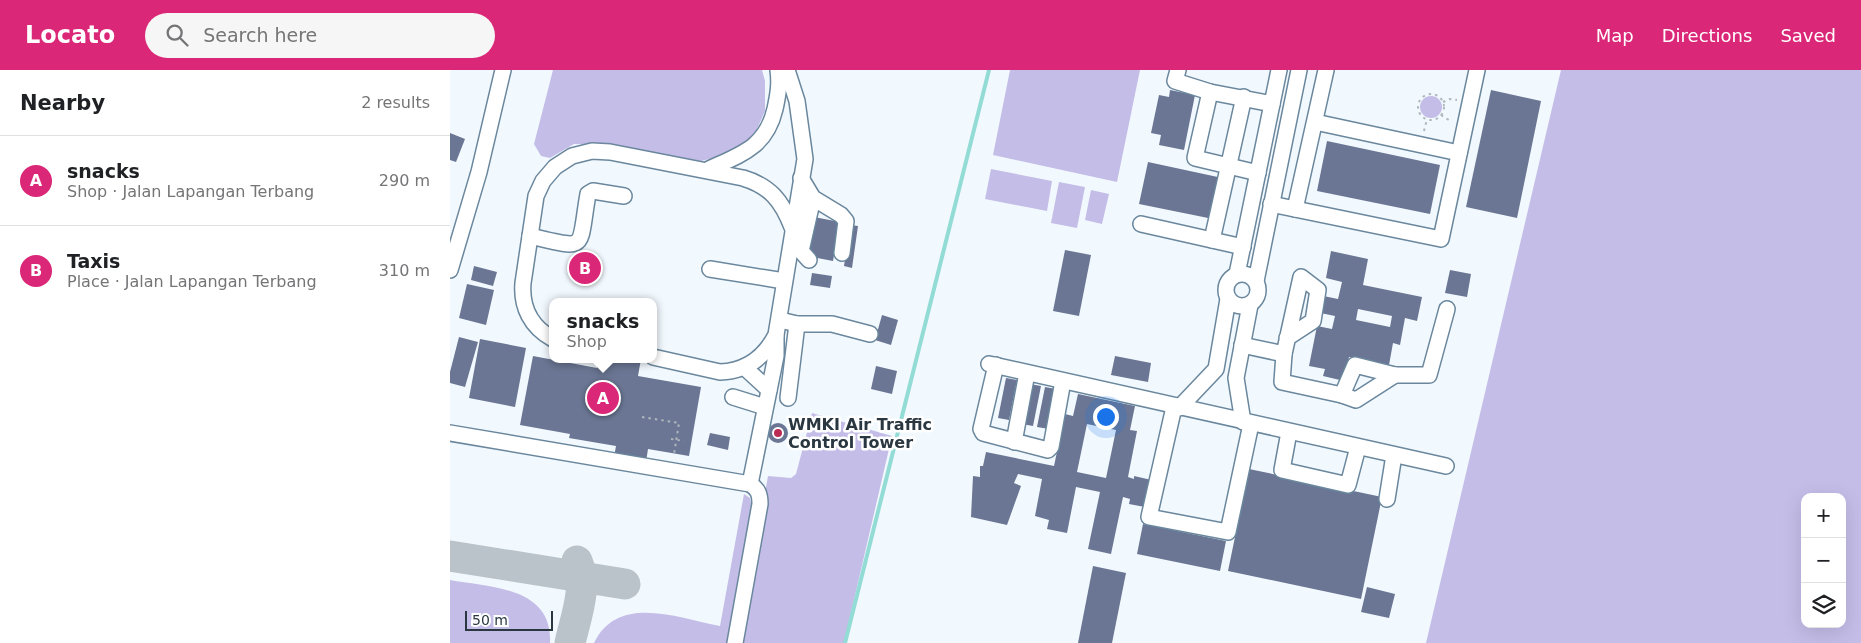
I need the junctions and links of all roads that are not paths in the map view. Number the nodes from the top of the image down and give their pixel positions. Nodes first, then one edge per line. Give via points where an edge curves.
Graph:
1 (503, 70) edge
2 (778, 70) edge
3 (787, 70) edge
4 (1178, 70) edge
5 (1279, 70) edge
6 (1299, 70) edge
7 (1326, 70) edge
8 (1477, 70) edge
9 (1210, 92) junction
10 (1244, 97) junction
11 (1272, 104) junction
12 (1314, 122) junction
13 (1459, 153) junction
14 (1229, 167) junction
15 (709, 170) junction
16 (1258, 173) junction
17 (801, 178) junction
18 (624, 196) dead end
19 (813, 198) junction
20 (1271, 204) junction
21 (1295, 209) junction
22 (1141, 224) dead end
23 (792, 227) junction
24 (530, 236) junction
25 (1212, 240) junction
26 (1243, 247) junction
27 (842, 253) dead end
28 (809, 260) dead end
29 (450, 270) edge
30 (710, 270) dead end
31 (1237, 274) junction
32 (784, 281) junction
33 (1256, 281) junction
34 (1228, 300) junction
35 (1250, 305) junction
36 (1447, 309) dead end
37 (797, 324) junction
38 (778, 328) junction
39 (870, 334) dead end
40 (549, 336) edge
41 (1287, 338) junction
42 (1242, 345) junction
43 (657, 349) edge
44 (1284, 354) junction
45 (657, 358) edge
46 (672, 362) junction
47 (744, 367) junction
48 (1027, 373) junction
49 (1395, 375) junction
50 (1063, 381) junction
51 (769, 390) junction
52 (1342, 395) junction
53 (733, 397) dead end
54 (788, 398) dead end
55 (765, 407) junction
56 (1176, 407) junction
57 (1247, 423) junction
58 (1289, 432) junction
59 (450, 433) edge
60 (1014, 442) junction
61 (1358, 447) junction
62 (1394, 455) junction
63 (1446, 466) dead end
64 (750, 484) junction
65 (1387, 499) dead end
66 (735, 643) edge

1 - 29 street via 479,172
2 - 15 street via 780,86 768,130 743,154
3 - 17 street via 802,132 805,159
4 - 9 street via 1176,81
5 - 11 street
6 - 20 street
7 - 12 street
8 - 13 street
9 - 10 street
9 - 14 street via 1195,158
10 - 11 street
10 - 14 street
11 - 16 street
12 - 13 street
12 - 21 street
13 - 21 street via 1441,239
14 - 16 street
14 - 25 street
15 - 23 street via 765,187 780,201
15 - 24 street via 610,152 592,151 572,156 555,167 543,181 536,196
16 - 26 street
17 - 19 street
17 - 23 street
18 - 24 street via 593,191 588,194 583,234 571,246
19 - 27 street via 841,214 846,221
19 - 28 street via 801,251
20 - 21 street
20 - 33 street
22 - 25 street
23 - 32 street
24 - 40 street via 523,283 524,301 533,324
25 - 26 street
26 - 31 street
30 - 32 street
31 - 33 street via 1248,275
31 - 34 street via 1225,289
32 - 38 street
33 - 35 street via 1258,290
34 - 35 street via 1242,307
34 - 56 street via 1216,368
35 - 42 street
36 - 49 street via 1429,375
37 - 38 street
37 - 39 street via 832,324
37 - 54 street
38 - 47 street via 769,348
38 - 51 street
41 - 41 street via 1314,321 1318,290 1301,277
41 - 44 street
42 - 44 street
42 - 57 street via 1236,378
43 - 46 street
44 - 52 street via 1282,382
45 - 46 street
46 - 47 street via 720,372
47 - 51 street
48 - 50 street
48 - 60 street
48 - 60 street via 992,365 981,429 986,435
49 - 52 street via 1356,400
49 - 52 street via 1355,365
50 - 56 street
50 - 60 street via 1051,447 1048,450
51 - 55 street
53 - 55 street
55 - 64 street
56 - 57 street
56 - 57 street via 1149,517 1228,532
57 - 58 street
58 - 61 street
58 - 61 street via 1282,470 1348,485
59 - 64 street
61 - 62 street
62 - 63 street
62 - 65 street
64 - 66 street via 760,494 760,504

